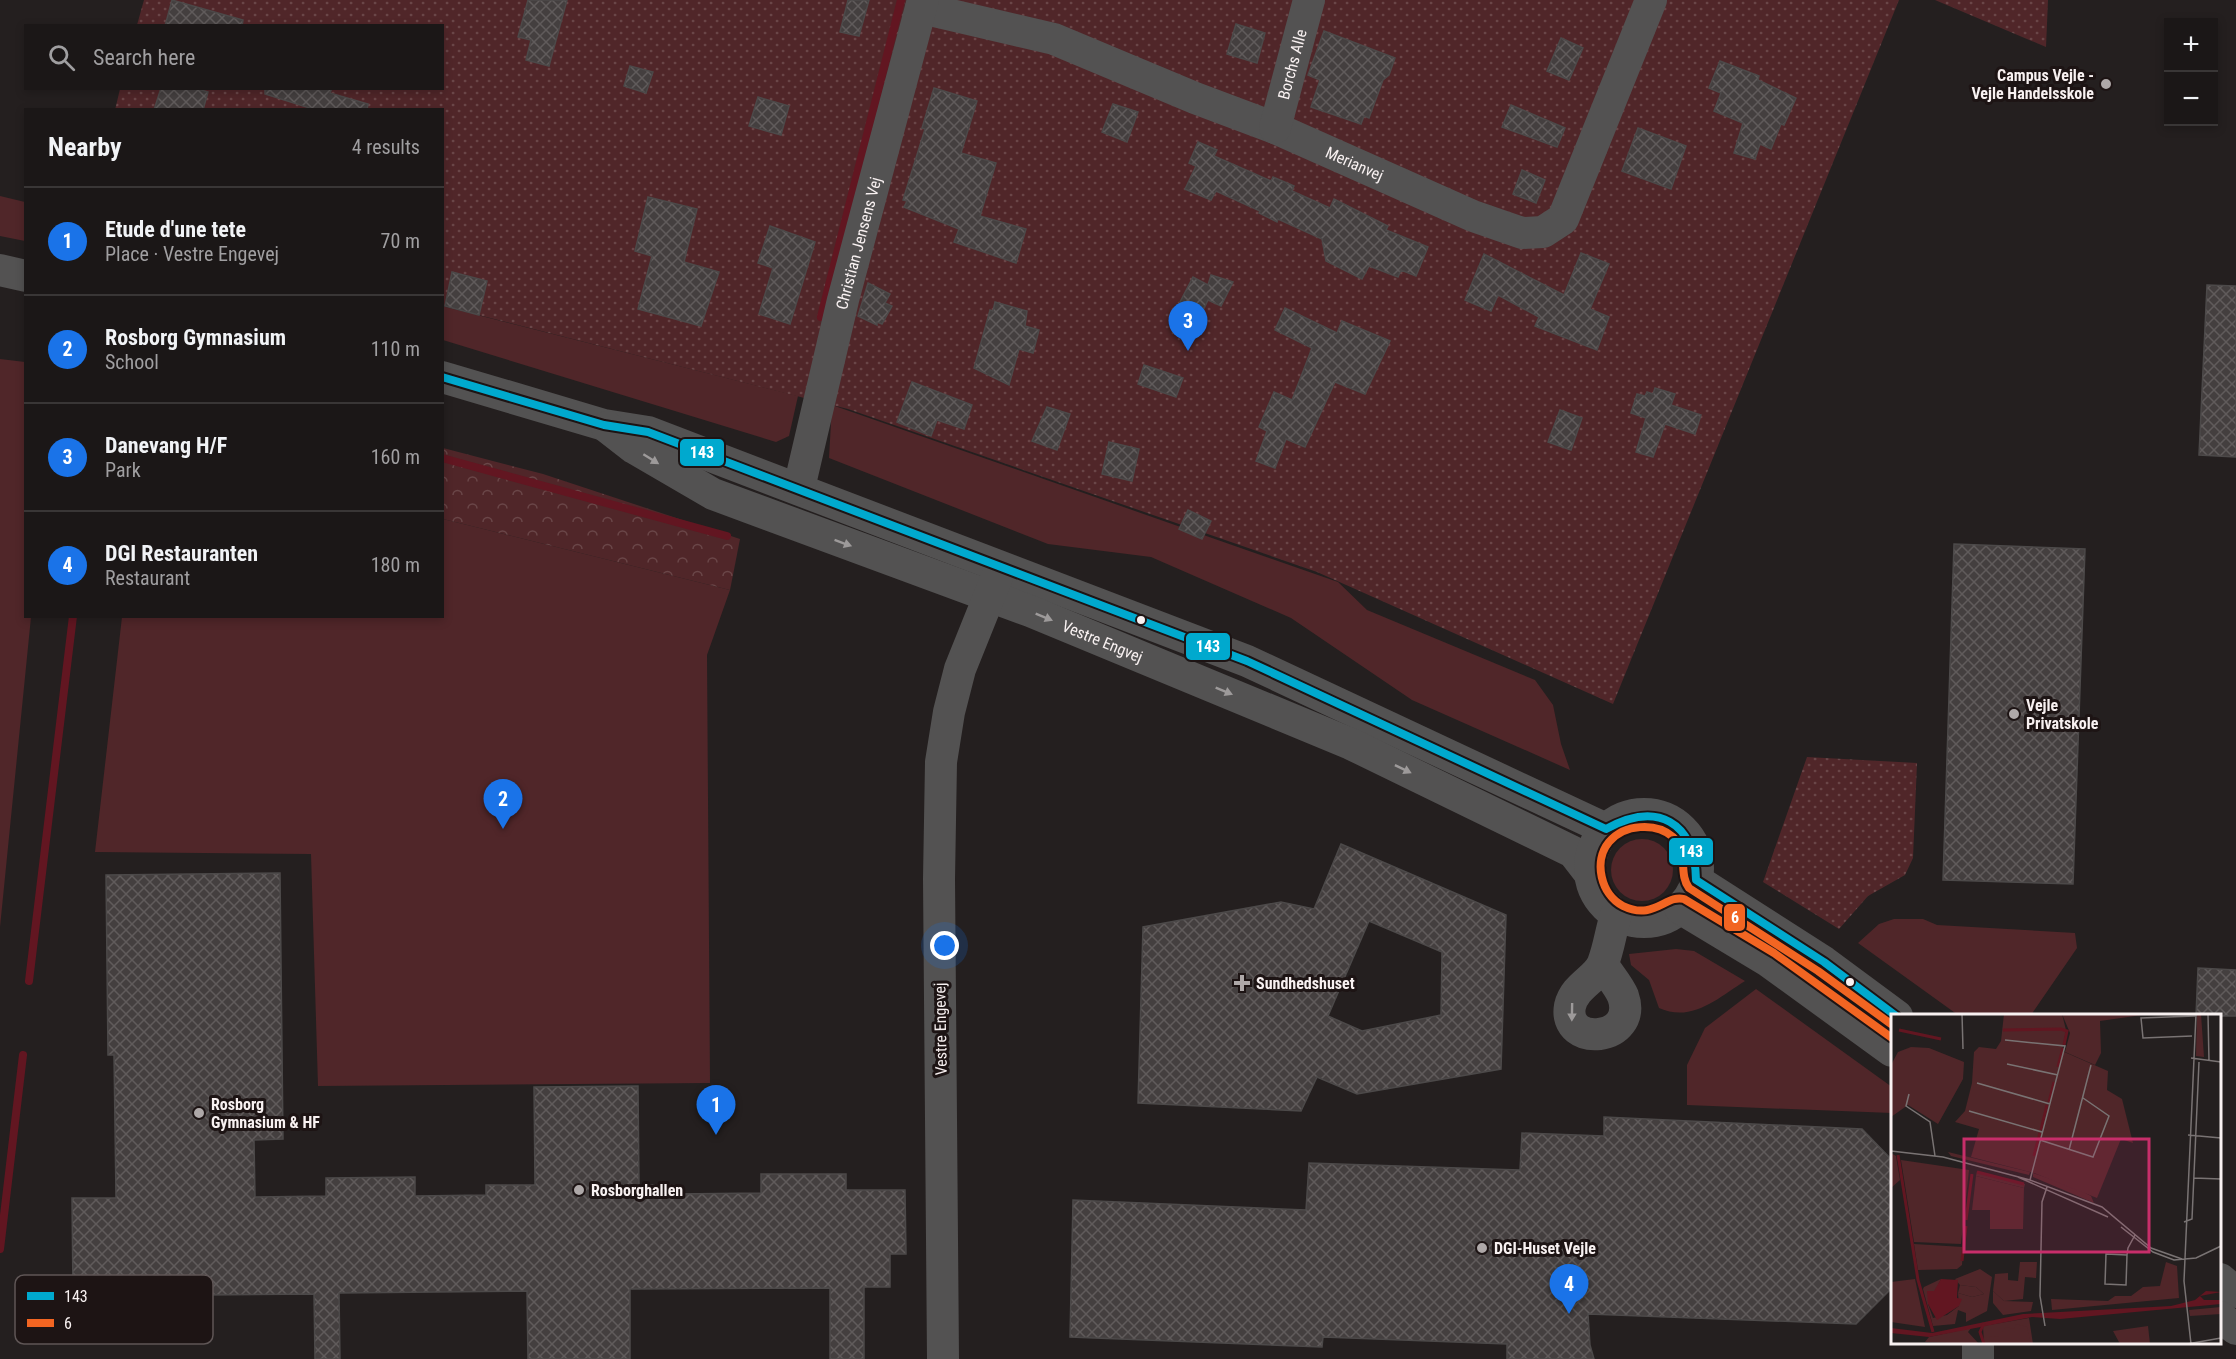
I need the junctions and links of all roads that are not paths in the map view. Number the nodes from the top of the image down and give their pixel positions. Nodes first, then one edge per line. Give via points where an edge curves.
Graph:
1 (1309, 0) edge
2 (1651, 0) edge
3 (922, 4) edge
4 (1275, 128) junction
5 (0, 270) edge
6 (24, 276) edge
7 (444, 379) edge
8 (604, 425) junction
9 (799, 488) junction
10 (1001, 565) junction
11 (989, 596) junction
12 (1606, 829) junction
13 (1590, 874) junction
14 (1696, 880) junction
15 (1680, 908) junction
16 (1616, 915) junction
17 (1603, 965) dead end
18 (1894, 1014) edge
19 (1891, 1050) edge
20 (2221, 1280) edge
21 (2236, 1292) edge
22 (2221, 1318) edge
23 (2236, 1329) edge
24 (943, 1359) edge

1 - 4 street, Borchs Alle
2 - 4 street, Merianvej via 1563,219 1543,232 1522,233 1473,216
3 - 4 street, Merianvej via 1054,39
3 - 9 street, Christian Jensens Vej via 843,300
5 - 6 street
7 - 8 street, Vestre Engvej
8 - 9 street, Vestre Engvej via 648,432
8 -> 11 street, Vestre Engvej via 634,448 713,495
9 - 10 street, Vestre Engvej
10 - 11 street, Vestre Engevej
10 - 12 street, Vestre Engvej via 1247,661
11 -> 13 street, Vestre Engvej via 1351,744 1573,852
11 - 24 street, Vestre Engevej via 960,669 948,712 942,762 939,879
12 - 13 street via 1593,849
12 - 14 street via 1629,816 1668,820 1680,828 1695,852
13 - 16 street via 1598,897
14 - 15 street
14 - 18 street via 1824,962
15 - 16 street via 1656,921 1629,920
15 - 19 street via 1767,961
16 - 17 street
20 - 21 street
22 - 23 street

